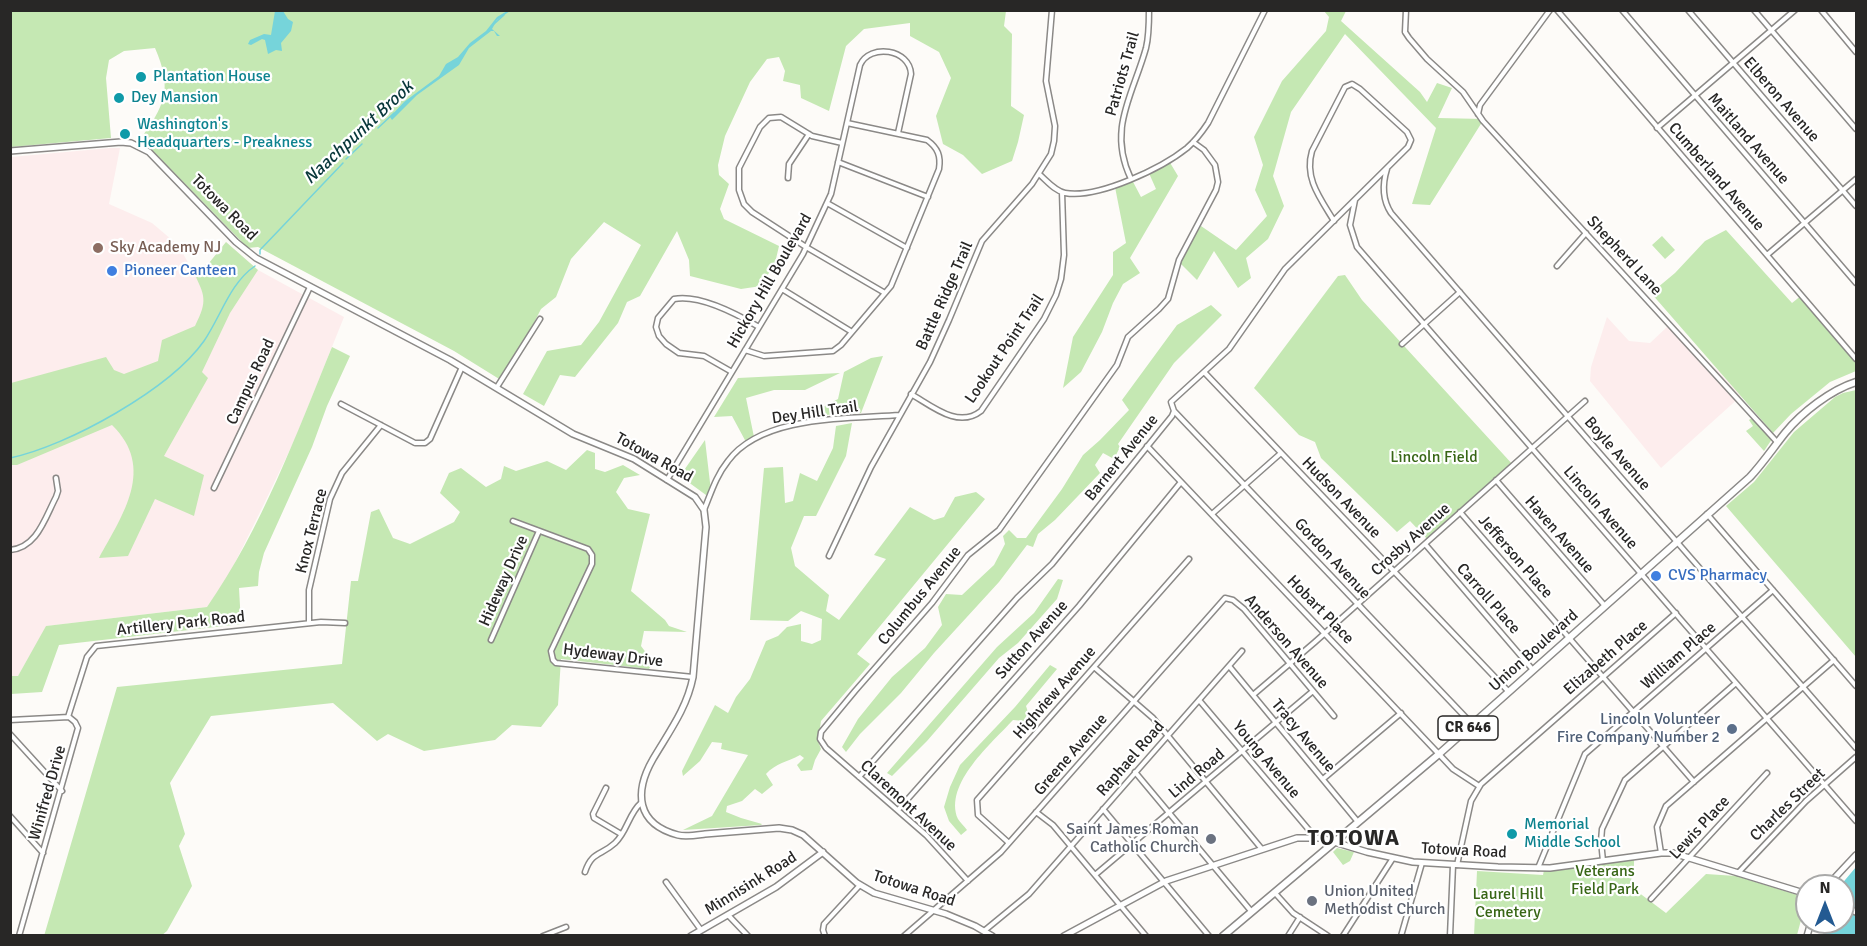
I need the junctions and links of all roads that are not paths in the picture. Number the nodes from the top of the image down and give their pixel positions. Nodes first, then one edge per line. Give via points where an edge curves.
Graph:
1 (1052, 10) edge
2 (1149, 10) edge
3 (1265, 10) edge
4 (1406, 10) edge
5 (1550, 10) edge
6 (1622, 10) edge
7 (1688, 10) edge
8 (1754, 10) edge
9 (1795, 10) edge
10 (1821, 10) edge
11 (1557, 11) edge
12 (1772, 31) junction
13 (1857, 52) edge
14 (1734, 63) junction
15 (1695, 96) junction
16 (1478, 114) junction
17 (847, 123) junction
18 (1657, 128) junction
19 (1857, 129) edge
20 (898, 133) junction
21 (809, 134) junction
22 (843, 142) junction
23 (1193, 142) junction
24 (10, 151) edge
25 (838, 162) junction
26 (1387, 168) junction
27 (1039, 174) junction
28 (788, 178) dead end
29 (1131, 179) junction
30 (1857, 179) edge
31 (1844, 190) junction
32 (1062, 192) junction
33 (928, 197) junction
34 (1354, 200) junction
35 (827, 203) junction
36 (1857, 206) edge
37 (1334, 220) junction
38 (1805, 224) junction
39 (1587, 233) junction
40 (806, 247) junction
41 (907, 248) junction
42 (1767, 255) junction
43 (1557, 266) dead end
44 (1857, 283) edge
45 (310, 287) junction
46 (782, 289) junction
47 (1460, 292) junction
48 (885, 293) junction
49 (540, 319) dead end
50 (1424, 325) junction
51 (759, 327) junction
52 (852, 332) junction
53 (1402, 344) dead end
54 (745, 350) junction
55 (1857, 359) edge
56 (462, 367) junction
57 (732, 372) junction
58 (1205, 373) junction
59 (1857, 382) edge
60 (497, 387) junction
61 (911, 394) junction
62 (1585, 401) dead end
63 (341, 404) dead end
64 (1174, 411) junction
65 (900, 415) junction
66 (1568, 416) junction
67 (381, 425) junction
68 (1778, 443) junction
69 (1147, 446) junction
70 (1532, 448) junction
71 (1281, 453) junction
72 (56, 478) dead end
73 (667, 480) junction
74 (1496, 480) junction
75 (1181, 482) junction
76 (1245, 485) junction
77 (214, 488) dead end
78 (704, 510) junction
79 (1460, 512) junction
80 (1212, 514) junction
81 (1707, 514) junction
82 (513, 521) dead end
83 (539, 531) junction
84 (1677, 541) junction
85 (1425, 544) junction
86 (10, 550) edge
87 (829, 556) dead end
88 (1189, 559) dead end
89 (1394, 571) junction
90 (1641, 573) junction
91 (1773, 590) junction
92 (1358, 604) junction
93 (1217, 606) joint
94 (1605, 606) junction
95 (1676, 613) junction
96 (1743, 617) junction
97 (309, 623) junction
98 (345, 623) dead end
99 (1325, 633) junction
100 (1569, 638) junction
101 (491, 640) dead end
102 (1706, 648) junction
103 (1242, 651) dead end
104 (1834, 660) junction
105 (1290, 663) junction
106 (1229, 666) junction
107 (1094, 667) junction
108 (1533, 670) junction
109 (693, 676) junction
110 (1603, 677) junction
111 (1736, 683) junction
112 (1857, 686) edge
113 (1803, 687) junction
114 (1313, 691) junction
115 (1509, 692) junction
116 (1253, 695) junction
117 (1199, 700) junction
118 (1134, 701) junction
119 (1633, 711) junction
120 (1401, 713) junction
121 (1334, 716) dead end
122 (68, 717) junction
123 (1767, 718) junction
124 (10, 720) edge
125 (1276, 722) junction
126 (1472, 724) junction
127 (10, 734) edge
128 (1167, 736) junction
129 (1664, 747) junction
130 (1857, 748) edge
131 (830, 751) joint
132 (1242, 752) junction
133 (1439, 754) junction
134 (1857, 757) edge
135 (1135, 772) junction
136 (1767, 774) dead end
137 (859, 777) junction
138 (1323, 778) junction
139 (1206, 782) junction
140 (1694, 782) junction
141 (1824, 784) junction
142 (1479, 786) junction
143 (606, 788) dead end
144 (62, 791) junction
145 (641, 803) junction
146 (1103, 809) junction
147 (898, 810) junction
148 (1036, 812) junction
149 (1169, 813) junction
150 (10, 816) edge
151 (1857, 821) edge
152 (1359, 822) junction
153 (621, 834) junction
154 (1311, 837) junction
155 (1334, 842) junction
156 (1009, 843) junction
157 (1132, 844) junction
158 (1070, 846) junction
159 (1261, 848) junction
160 (823, 852) junction
161 (43, 853) junction
162 (1661, 853) junction
163 (1857, 855) edge
164 (1689, 857) junction
165 (1393, 858) junction
166 (1604, 861) junction
167 (1422, 863) junction
168 (1212, 865) junction
169 (1455, 865) junction
170 (1538, 868) junction
171 (585, 872) dead end
172 (1738, 873) junction
173 (1839, 874) edge
174 (1095, 875) junction
175 (968, 881) junction
176 (666, 882) dead end
177 (1164, 882) junction
178 (860, 885) junction
179 (1795, 890) edge
180 (1274, 892) junction
181 (1651, 899) dead end
182 (1120, 905) junction
183 (934, 910) junction
184 (1251, 911) junction
185 (728, 915) junction
186 (1300, 917) junction
187 (566, 927) dead end
188 (1079, 928) junction
189 (701, 930) junction
190 (984, 930) junction
191 (19, 936) edge
192 (543, 936) edge
193 (691, 936) edge
194 (748, 936) edge
195 (825, 936) edge
196 (904, 936) edge
197 (992, 936) edge
198 (1064, 936) edge
199 (1081, 936) edge
200 (1146, 936) edge
201 (1209, 936) edge
202 (1223, 936) edge
203 (1288, 936) edge
204 (1328, 936) edge
205 (1343, 936) edge
206 (1401, 936) edge
207 (1450, 936) edge

1 - 27 street, Battle Ridge Trail via 1046,81 1054,141
2 - 29 street, Patriots Trail via 1146,49 1121,126 1123,159
3 - 23 street via 1208,123
4 - 16 street, Shepherd Lane via 1405,32 1409,38 1464,92
5 - 16 street via 1480,105
6 - 15 street, Maitland Avenue
7 - 14 street, Elberon Avenue
8 - 12 street
9 - 12 street
10 - 13 street
11 - 18 street, Cumberland Avenue
12 - 14 street
12 - 19 street
14 - 15 street
14 - 31 street, Elberon Avenue
15 - 18 street
15 - 38 street, Maitland Avenue
16 - 39 street, Shepherd Lane
17 - 20 street
17 - 20 street, Hickory Hill Boulevard via 860,65 865,56 878,51 903,57 911,70
17 - 22 street, Hickory Hill Boulevard
18 - 42 street, Cumberland Avenue
20 - 33 street via 927,140 940,156
21 - 22 street
21 - 28 street via 789,164
21 - 40 street via 781,117 769,118 760,127 739,168 738,181 748,209
22 - 25 street, Hickory Hill Boulevard
23 - 29 street
23 - 131 street, Columbus Avenue via 1215,165 1218,182 1179,260 1168,299 1128,337 1118,363 999,530 969,555 822,728 820,739
24 - 45 main road, Totowa Road via 121,142 139,146 250,254
25 - 33 street
25 - 35 street, Hickory Hill Boulevard
26 - 34 street, Barnert Avenue
26 - 37 street, Barnert Avenue via 1410,144 1410,136 1357,86 1345,87 1309,161 1311,180
26 - 47 street, Boyle Avenue via 1383,189 1388,208
27 - 32 street
27 - 61 street, Battle Ridge Trail via 982,242 930,362
29 - 32 street via 1094,192
30 - 31 street
31 - 36 street, Elberon Avenue
31 - 38 street
32 - 61 street, Lookout Point Trail via 1064,255 1057,293 1044,319 981,411 958,418
33 - 41 street
34 - 37 street, Barnert Avenue
34 - 50 street, Lincoln Avenue via 1350,225 1357,247
35 - 40 street, Hickory Hill Boulevard
35 - 41 street
37 - 58 street, Barnert Avenue via 1285,269 1229,349
38 - 42 street
38 - 44 street, Maitland Avenue
39 - 43 street
39 - 68 street, Shepherd Lane
40 - 46 street, Hickory Hill Boulevard
40 - 48 street
41 - 48 street
42 - 55 street, Cumberland Avenue
45 - 56 main road, Totowa Road
45 - 77 street, Campus Road
46 - 51 street, Hickory Hill Boulevard
46 - 52 street
47 - 50 street
47 - 66 street, Boyle Avenue
48 - 52 street
49 - 60 street
50 - 53 street
50 - 70 street, Lincoln Avenue
51 - 54 street, Hickory Hill Boulevard
51 - 57 street via 739,315 689,298 674,299 658,318 657,331 666,345 679,352 704,356
52 - 54 street via 827,353 764,356
54 - 57 street, Hickory Hill Boulevard
56 - 60 main road, Totowa Road
56 - 67 street via 428,441 415,443
57 - 73 street, Hickory Hill Boulevard
58 - 64 street, Barnert Avenue via 1172,402
58 - 71 street, Hudson Avenue
59 - 68 main road, Union Boulevard / CR 646 via 1834,390 1793,424
60 - 73 main road, Totowa Road via 550,422 623,454
61 - 65 street, Battle Ridge Trail
62 - 66 street, Crosby Avenue
63 - 67 street
64 - 69 street, Barnert Avenue
64 - 76 street, Gordon Avenue
65 - 78 street, Dey Hill Trail via 794,425 761,434 727,461
65 - 87 street, Battle Ridge Trail
66 - 70 street, Crosby Avenue
66 - 84 street, Boyle Avenue
67 - 97 street, Knox Terrace via 342,473 330,499 309,590
68 - 81 main road, Union Boulevard / CR 646 via 1759,468
69 - 75 street, Hobart Place
69 - 137 street, Barnert Avenue via 1052,564 1017,598
70 - 74 street, Crosby Avenue
70 - 90 street, Lincoln Avenue
71 - 76 street
71 - 89 street, Hudson Avenue
72 - 86 street via 56,497 36,535 23,548
73 - 78 main road, Totowa Road via 695,497
74 - 79 street, Crosby Avenue
74 - 94 street, Haven Avenue
75 - 80 street, Hobart Place
75 - 147 street, Sutton Avenue via 1085,598
76 - 80 street
76 - 92 street, Gordon Avenue
78 - 109 main road via 706,527
79 - 85 street, Crosby Avenue
79 - 100 street, Jefferson Place
80 - 99 street, Hobart Place
81 - 84 main road, Union Boulevard / CR 646
81 - 91 street
82 - 83 street, Hydeway Drive
83 - 101 street, Hideway Drive
83 - 109 street, Hydeway Drive via 588,549 592,555 592,564 551,651 553,660 560,664
84 - 90 main road, Union Boulevard / CR 646
84 - 96 street, Boyle Avenue
85 - 89 street, Crosby Avenue
85 - 108 street, Carroll Place
88 - 107 street, Highview Avenue
89 - 92 street, Crosby Avenue
89 - 115 street, Hudson Avenue
90 - 94 main road, Union Boulevard / CR 646
90 - 95 street, Lincoln Avenue
91 - 96 street, William Place
91 - 104 street
92 - 99 street, Crosby Avenue
92 - 126 street, Gordon Avenue
93 - 105 street, Anderson Avenue via 1226,598 1238,603
93 - 118 street, Greene Avenue
94 - 100 main road, Union Boulevard / CR 646
95 - 102 street, Lincoln Avenue
95 - 110 street, Elizabeth Place
96 - 102 street, William Place
96 - 113 street, Boyle Avenue
97 - 98 street, Artillery Park Road
97 - 122 street, Artillery Park Road via 96,646 87,657
99 - 105 street, Crosby Avenue
99 - 120 street, Hobart Place
100 - 108 main road, Union Boulevard / CR 646
100 - 110 street, Jefferson Place
102 - 111 street, Lincoln Avenue
102 - 119 street, William Place
103 - 106 street, Raphael Road
104 - 112 street
104 - 113 street
105 - 114 street, Anderson Avenue
105 - 116 street, Crosby Avenue
106 - 116 street, Tracy Avenue
106 - 117 street, Raphael Road
107 - 118 street
107 - 156 street, Highview Avenue via 977,800 978,815
108 - 115 main road, Union Boulevard / CR 646
109 - 145 main road via 690,695 646,772
110 - 119 street, Jefferson Place
110 - 142 street, Elizabeth Place
111 - 123 street, Lincoln Avenue
111 - 129 street
113 - 123 street
113 - 130 street, Boyle Avenue
114 - 121 street, Anderson Avenue
114 - 125 street, Lind Road
115 - 126 main road, Union Boulevard / CR 646
116 - 125 street, Tracy Avenue
117 - 128 street, Raphael Road
117 - 132 street, Young Avenue
118 - 128 street
118 - 148 street, Greene Avenue
119 - 129 street, Jefferson Place
119 - 170 street, William Place via 1582,758
120 - 133 street, Hobart Place
120 - 138 street
122 - 124 street
122 - 144 street, Winifred Drive via 75,722 78,732
123 - 140 street
123 - 141 street, Lincoln Avenue
125 - 132 street, Lind Road
125 - 138 street, Tracy Avenue
126 - 133 main road, Union Boulevard / CR 646
127 - 144 street
128 - 135 street, Raphael Road
128 - 139 street
129 - 140 street, Jefferson Place
129 - 166 street via 1625,780 1619,790 1602,829
131 - 137 street, Claremont Avenue
132 - 139 street, Lind Road
132 - 154 street, Young Avenue
133 - 142 street, Hobart Place
133 - 152 main road, Union Boulevard / CR 646
134 - 141 street, Charles Street
135 - 146 street, Raphael Road
135 - 149 street
136 - 164 street, Lewis Place
137 - 147 street, Claremont Avenue
138 - 152 street, Tracy Avenue
139 - 149 street, Lind Road
139 - 159 street
140 - 162 street via 1661,814
141 - 151 street, Lincoln Avenue
141 - 172 street, Charles Street
142 - 169 street, Elizabeth Place via 1471,801
143 - 153 street via 594,818
144 - 161 street, Winifred Drive
145 - 153 street
145 - 160 main road, Totowa Road via 652,821 677,835 788,828
146 - 157 street
146 - 158 street, Raphael Road
147 - 175 street, Claremont Avenue
148 - 156 street, Greene Avenue
148 - 158 street
149 - 157 street, Lind Road
149 - 168 street
150 - 161 street
152 - 155 main road, Union Boulevard / CR 646
153 - 171 street via 616,842 591,858
154 - 155 main road, Totowa Road
154 - 159 main road, Totowa Road
155 - 165 main road, Totowa Road
155 - 180 main road, Union Boulevard / CR 646
156 - 175 street, Greene Avenue
157 - 174 street, Lind Road
157 - 177 street
158 - 174 street
158 - 190 street, Raphael Road via 1025,898
159 - 168 main road, Totowa Road
160 - 178 main road, Totowa Road
160 - 185 main road, Minnisink Road via 777,887
161 - 191 street, Winifred Drive
162 - 164 main road, Totowa Road
162 - 166 main road, Totowa Road
163 - 173 main road
164 - 172 main road, Totowa Road
164 - 181 street, Lewis Place
165 - 167 main road, Totowa Road
165 - 205 street
166 - 170 main road, Totowa Road
167 - 169 main road, Totowa Road
167 - 206 street
168 - 177 main road, Totowa Road
168 - 184 street
169 - 170 main road, Totowa Road
169 - 207 street, Elizabeth Place
172 - 179 main road, Totowa Road
174 - 182 street
175 - 183 street, Greene Avenue
176 - 189 street
177 - 182 main road, Totowa Road
177 - 201 street
178 - 183 main road, Totowa Road via 874,893
178 - 195 street via 824,924
180 - 184 main road, Union Boulevard / CR 646
180 - 186 street
182 - 188 main road, Totowa Road
182 - 200 street
183 - 190 main road, Totowa Road
183 - 196 street, Greene Avenue
184 - 202 main road, Union Boulevard / CR 646
185 - 189 main road, Minnisink Road
185 - 194 street
186 - 203 street
186 - 204 street
187 - 192 street
188 - 198 main road, Totowa Road
188 - 199 street
189 - 193 main road, Minnisink Road
190 - 197 main road, Totowa Road

